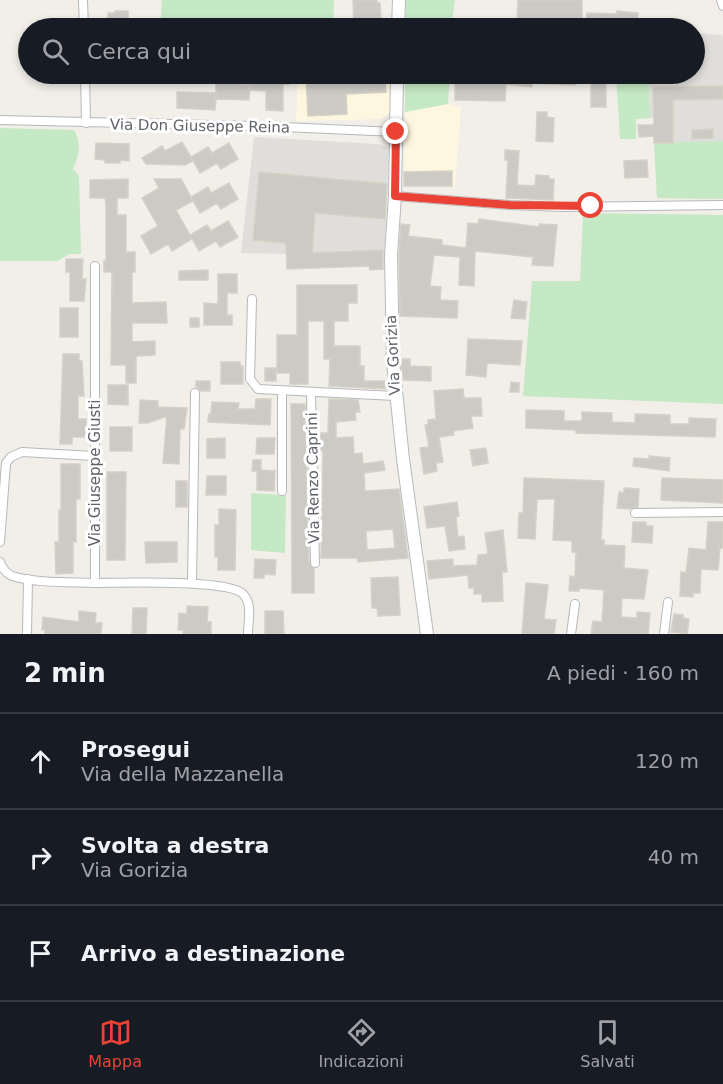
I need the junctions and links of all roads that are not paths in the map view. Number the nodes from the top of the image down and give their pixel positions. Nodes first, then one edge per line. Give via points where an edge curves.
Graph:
1 (83, 0) edge
2 (399, 0) edge
3 (721, 0) edge
4 (723, 6) edge
5 (84, 18) edge
6 (398, 18) edge
7 (85, 84) edge
8 (397, 84) edge
9 (2, 120) edge
10 (86, 123) junction
11 (396, 132) junction
12 (395, 196) junction
13 (723, 205) edge
14 (95, 266) dead end
15 (252, 299) dead end
16 (282, 391) junction
17 (195, 393) dead end
18 (311, 393) junction
19 (395, 396) junction
20 (94, 456) junction
21 (282, 491) dead end
22 (723, 512) edge
23 (635, 513) dead end
24 (0, 542) edge
25 (0, 562) edge
26 (315, 563) dead end
27 (28, 579) junction
28 (95, 583) junction
29 (192, 583) junction
30 (668, 602) dead end
31 (575, 604) dead end
32 (27, 634) edge
33 (248, 634) edge
34 (427, 634) edge
35 (571, 634) edge
36 (664, 634) edge

1 - 5 street
2 - 6 street
3 - 4 street
7 - 10 street
8 - 11 street, Via Gorizia
9 - 10 street, Via Don Giuseppe Reina
10 - 11 street, Via Don Giuseppe Reina
11 - 12 street, Via Gorizia
12 - 13 street via 562,207
12 - 19 street, Via Gorizia via 391,264
14 - 20 street, Via Giuseppe Giusti
15 - 16 street, Via Renzo Caprini via 250,379 258,389
16 - 18 street, Via Renzo Caprini
16 - 21 street, Via Renzo Caprini
17 - 29 street
18 - 19 street, Via Renzo Caprini
18 - 26 street, Via Renzo Caprini
19 - 34 street, Via Gorizia
20 - 24 street via 22,452 11,457 6,464
20 - 28 street, Via Giuseppe Giusti
22 - 23 street
25 - 27 street via 12,576
27 - 28 street
27 - 32 street
28 - 29 street
29 - 33 street via 242,593 249,603
30 - 36 street
31 - 35 street

